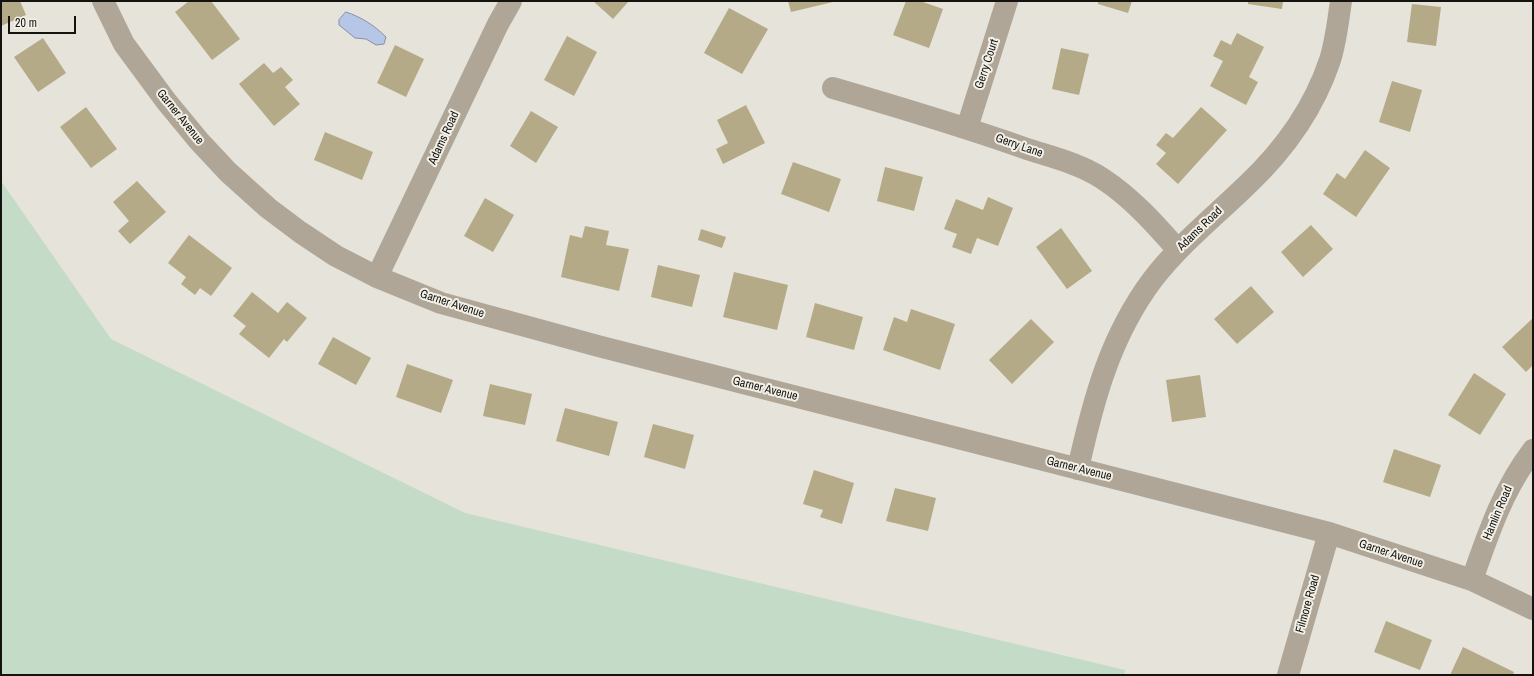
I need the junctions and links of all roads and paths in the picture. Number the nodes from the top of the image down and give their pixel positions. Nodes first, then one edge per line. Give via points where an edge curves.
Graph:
1 (103, 1) edge
2 (511, 1) edge
3 (1007, 1) edge
4 (1341, 1) edge
5 (833, 88) dead end
6 (967, 128) junction
7 (1178, 250) junction
8 (377, 276) junction
9 (1533, 450) edge
10 (1078, 469) junction
11 (1329, 534) junction
12 (1472, 580) junction
13 (1533, 609) edge
14 (1288, 675) edge

1 - 8 street, Garner Avenue via 124,44 166,101 228,172 268,208 300,232 336,256
2 - 8 street, Adams Road
3 - 6 street, Gerry Court
4 - 7 street, Adams Road via 1330,60 1319,88 1295,129 1272,160
5 - 6 street, Gerry Lane
6 - 7 street, Gerry Lane via 1081,168 1102,178 1137,206
7 - 10 street, Adams Road via 1135,304 1122,330 1097,390
8 - 10 street, Garner Avenue via 448,305
9 - 12 street, Hamlin Road via 1512,481 1492,523
10 - 11 street, Garner Avenue
11 - 12 street, Garner Avenue
11 - 14 street, Filmore Road
12 - 13 street, Garner Avenue

